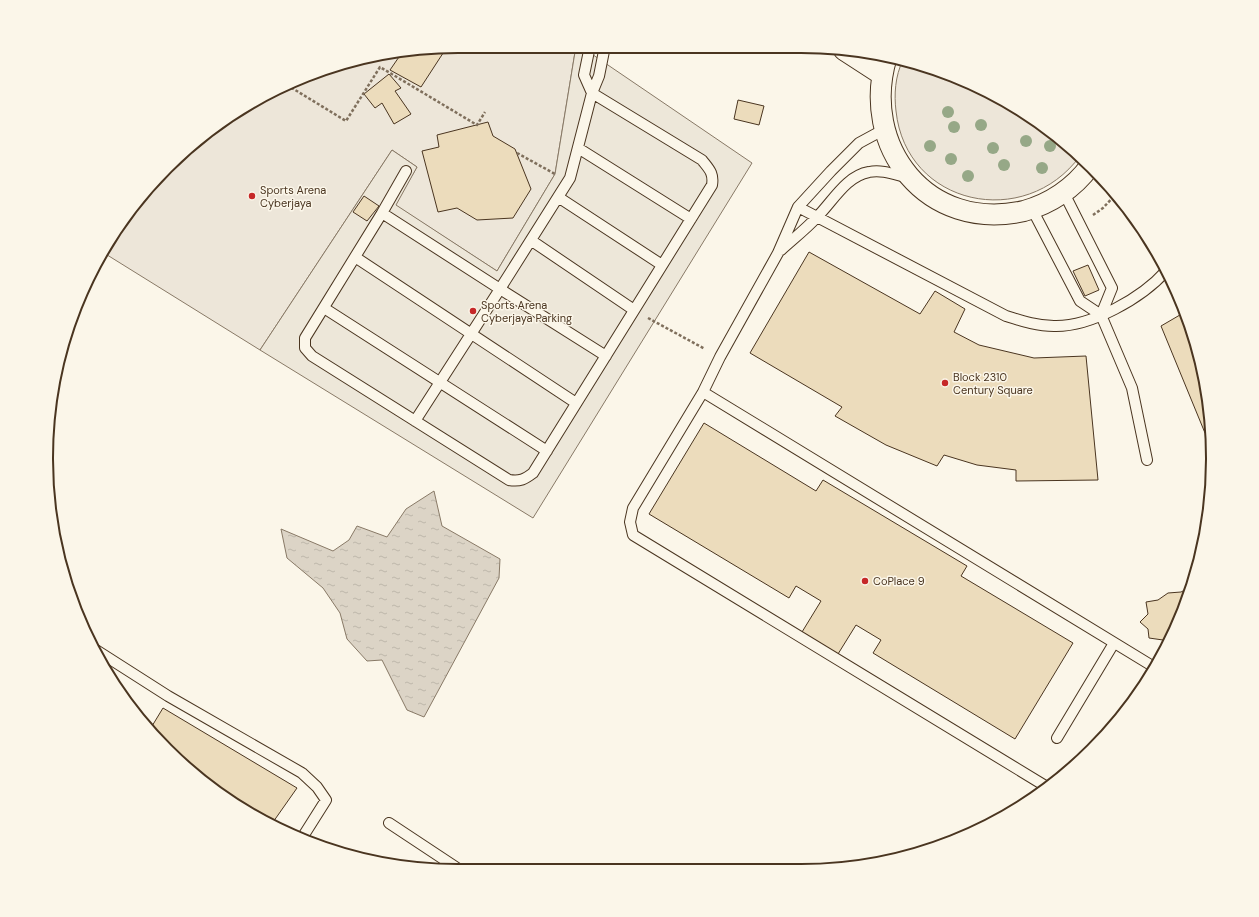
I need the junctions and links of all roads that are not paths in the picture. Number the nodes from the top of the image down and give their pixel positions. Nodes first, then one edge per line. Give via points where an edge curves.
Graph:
1 (589, 53) edge
2 (604, 53) edge
3 (867, 59) edge
4 (884, 65) edge
5 (592, 94) junction
6 (883, 130) junction
7 (578, 148) junction
8 (406, 171) dead end
9 (1086, 171) edge
10 (911, 178) junction
11 (1064, 193) junction
12 (558, 197) junction
13 (798, 207) junction
14 (1032, 209) junction
15 (382, 213) junction
16 (817, 217) junction
17 (691, 219) junction
18 (532, 241) junction
19 (778, 253) junction
20 (355, 257) junction
21 (662, 265) junction
22 (1162, 275) edge
23 (500, 289) junction
24 (324, 308) junction
25 (634, 310) junction
26 (1102, 315) junction
27 (471, 334) junction
28 (606, 356) junction
29 (440, 382) junction
30 (703, 392) junction
31 (576, 403) junction
32 (415, 421) junction
33 (547, 451) junction
34 (1147, 460) dead end
35 (1114, 643) junction
36 (104, 655) edge
37 (1150, 665) edge
38 (1056, 738) dead end
39 (1042, 784) edge
40 (388, 823) dead end
41 (305, 834) edge
42 (450, 864) edge

1 - 5 lane via 584,75
2 - 5 lane
3 - 4 street
4 - 6 street via 879,93
5 - 7 lane
5 - 17 lane via 702,160 711,170 712,185
6 - 10 street via 896,158
6 - 13 lane via 859,143
7 - 12 lane via 570,178
7 - 17 lane
8 - 15 lane
9 - 11 street
10 - 14 street via 927,193 946,204 967,211 1011,214
10 - 16 lane via 885,172 871,171 860,174 849,181
11 - 14 street
11 - 26 lane via 1112,288
12 - 18 lane
12 - 21 lane
13 - 16 lane
13 - 19 lane
14 - 26 lane via 1080,301
15 - 20 lane
15 - 23 lane
16 - 19 lane
16 - 26 lane via 1006,316 1030,324 1054,326 1070,325
17 - 21 lane
18 - 23 lane
18 - 25 lane
19 - 30 lane
20 - 24 lane
20 - 27 lane
21 - 25 lane
22 - 26 lane via 1128,302
23 - 27 lane
23 - 28 lane
24 - 29 lane
24 - 32 lane via 305,338 305,348 312,356
25 - 28 lane
26 - 34 lane via 1132,388
27 - 29 lane
27 - 31 lane
28 - 31 lane
29 - 32 lane
29 - 33 lane
30 - 35 lane
30 - 39 lane via 633,508 630,522 633,535
31 - 33 lane
32 - 33 lane via 509,480 518,482 533,473
35 - 37 lane
35 - 38 lane
36 - 41 lane via 168,696 302,773 326,800
40 - 42 lane

